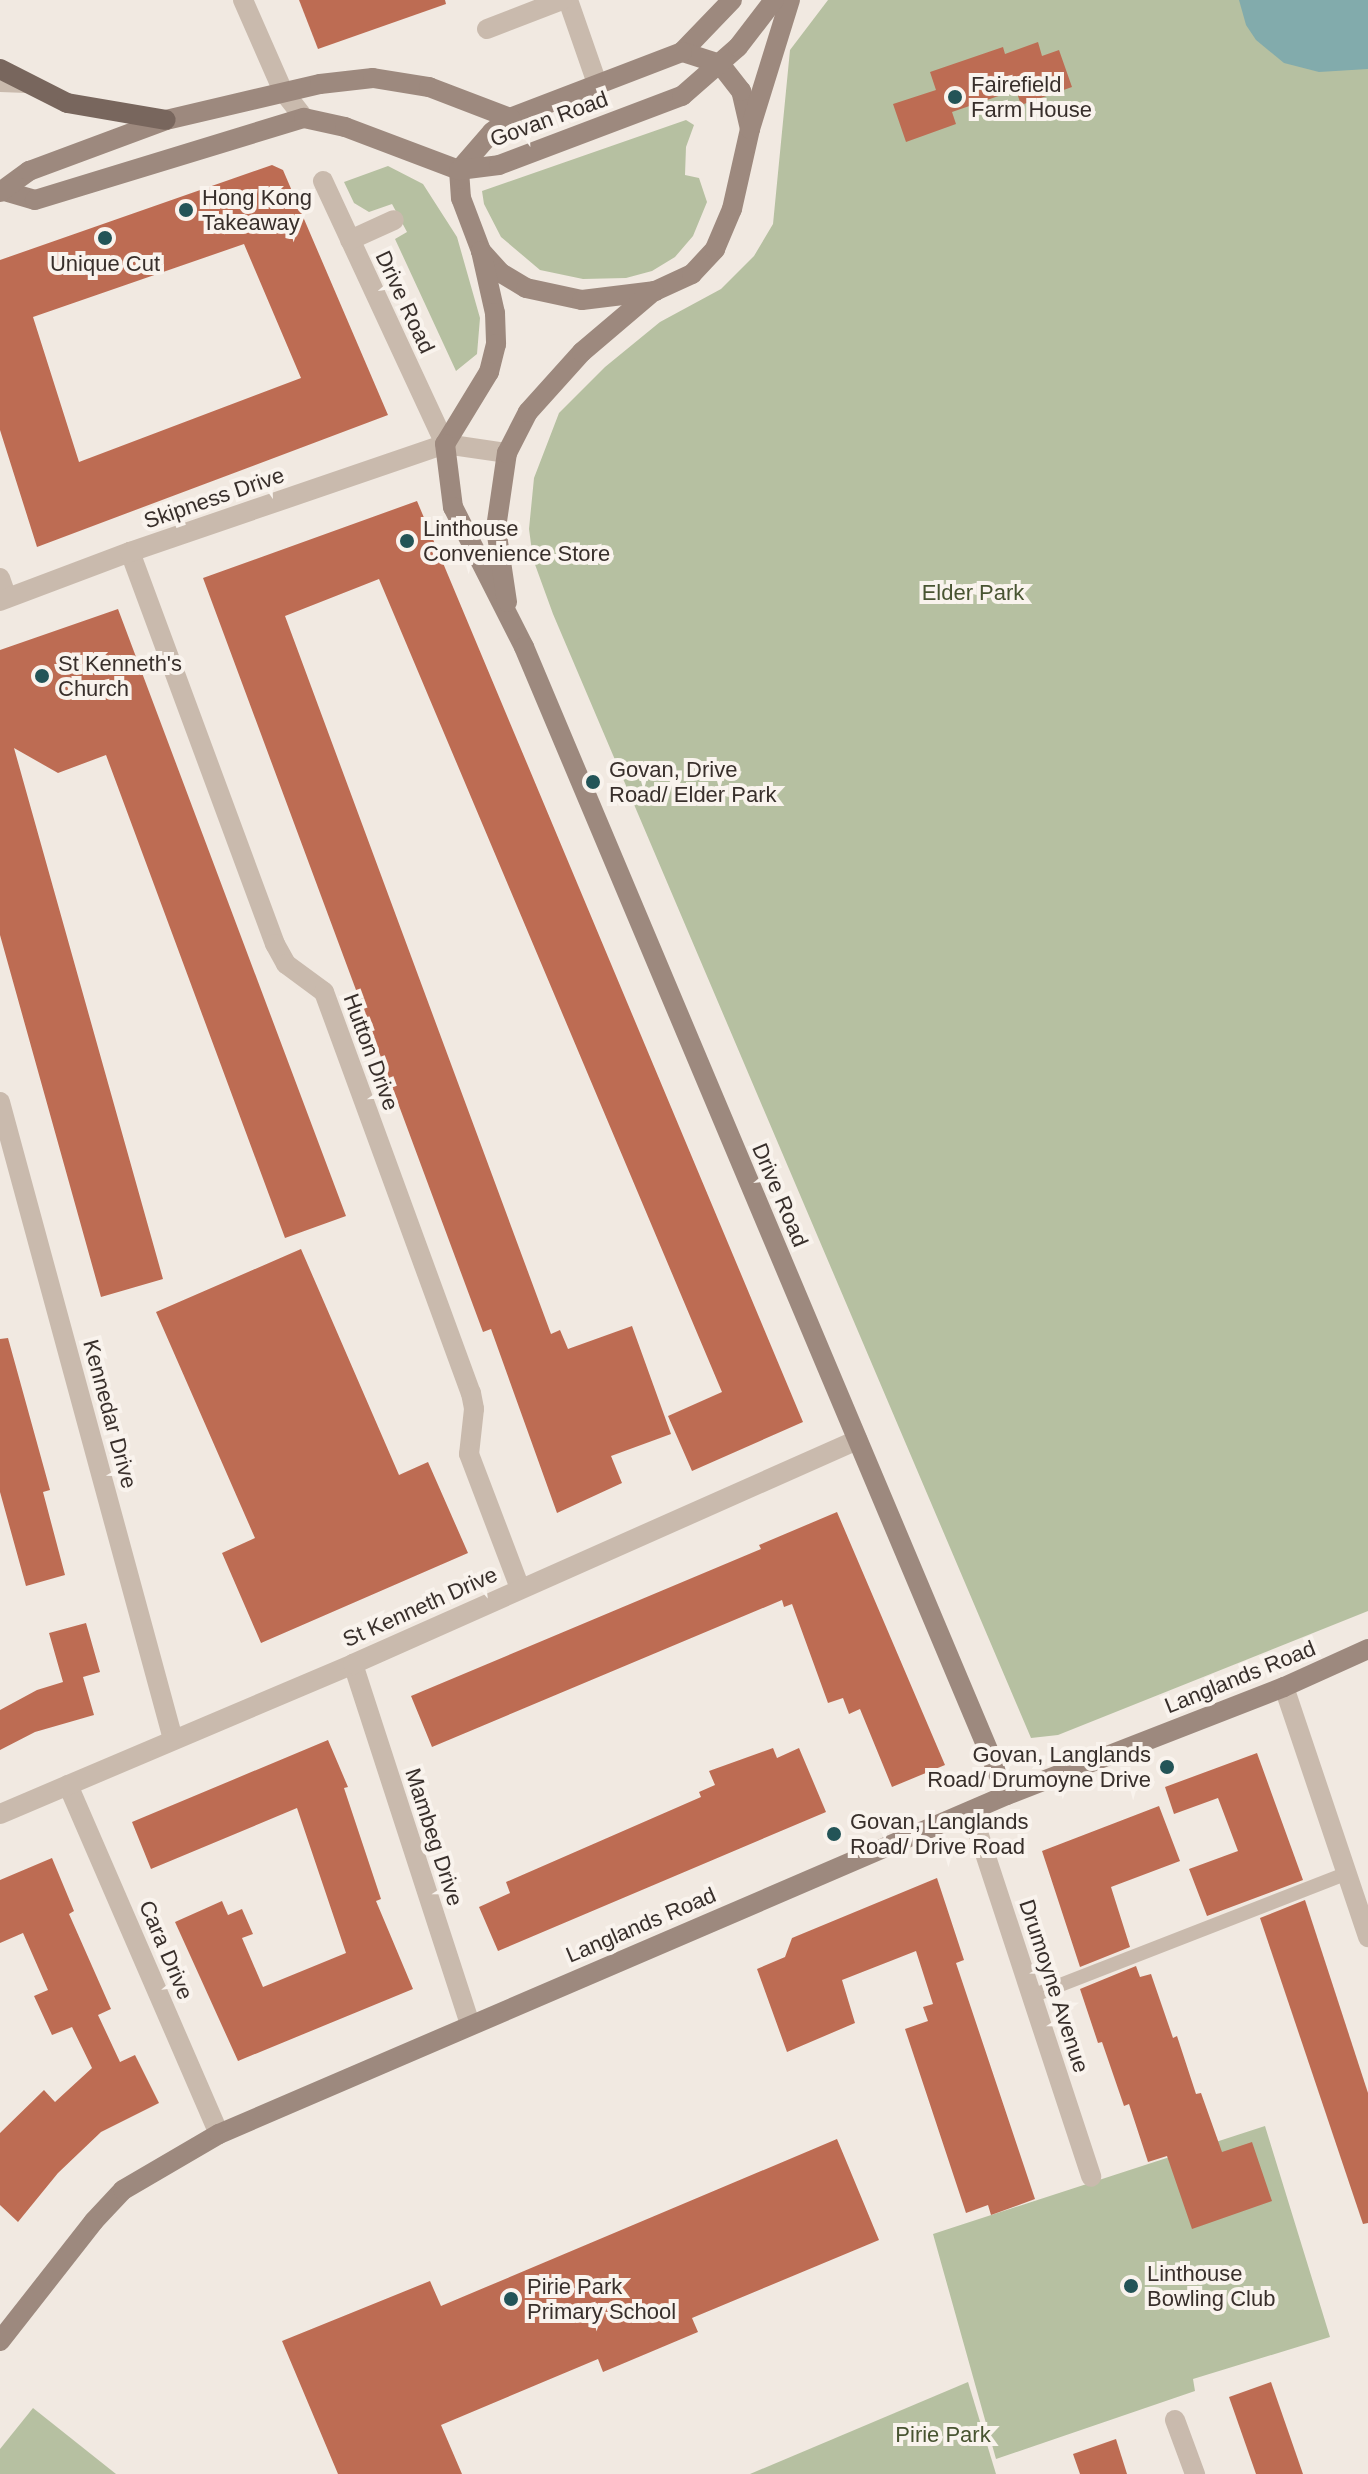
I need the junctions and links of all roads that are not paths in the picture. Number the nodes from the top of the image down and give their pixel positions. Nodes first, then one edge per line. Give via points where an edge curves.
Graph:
1 (243, 0) edge
2 (565, 0) edge
3 (732, 0) edge
4 (774, 0) edge
5 (790, 0) edge
6 (487, 29) dead end
7 (682, 52) junction
8 (720, 64) junction
9 (0, 69) edge
10 (0, 85) edge
11 (598, 86) junction
12 (35, 87) junction
13 (283, 91) junction
14 (304, 118) junction
15 (510, 118) junction
16 (166, 120) junction
17 (750, 129) junction
18 (459, 170) junction
19 (323, 181) dead end
20 (2, 192) edge
21 (394, 220) dead end
22 (350, 240) junction
23 (481, 251) junction
24 (655, 291) junction
25 (445, 444) junction
26 (507, 453) junction
27 (130, 552) junction
28 (0, 578) edge
29 (3, 600) edge
30 (509, 614) junction
31 (0, 1102) edge
32 (857, 1440) junction
33 (520, 1588) junction
34 (1368, 1649) edge
35 (353, 1664) junction
36 (1284, 1687) junction
37 (173, 1739) junction
38 (68, 1785) junction
39 (1007, 1795) junction
40 (971, 1811) junction
41 (0, 1814) edge
42 (1347, 1873) junction
43 (1368, 1937) edge
44 (1032, 1996) junction
45 (470, 2024) junction
46 (219, 2134) junction
47 (1091, 2177) dead end
48 (0, 2341) edge
49 (1175, 2420) dead end
50 (1195, 2474) edge

1 - 13 street
2 - 6 street, Govan Road
2 - 11 street, Govan Road
3 - 7 street
4 - 8 street, Govan Road
5 - 17 street
7 - 8 street
7 - 11 street
8 - 17 street via 741,91
8 - 18 street, Govan Road via 682,96 499,165
9 - 12 main road
10 - 12 lane
11 - 15 street
12 - 16 main road via 67,103
13 - 14 street
13 - 15 street, Govan Road via 373,78 429,87
13 - 16 street, Govan Road
14 - 18 street, Govan Road via 345,127
14 - 20 street, Govan Road via 35,200
15 - 18 street
16 - 20 street, Govan Road via 29,171
17 - 24 street via 732,209 715,249 692,274
18 - 23 street via 461,198
19 - 22 street, Drive Road
21 - 22 street
22 - 25 street, Drive Road
23 - 24 street via 501,273 526,288 582,300
23 - 25 street via 496,344 489,372
24 - 26 street, Drive Road via 582,352 528,412
25 - 26 street
25 - 27 street, Skipness Drive
25 - 30 street, Drive Road via 453,507
26 - 30 street, Drive Road via 496,528
27 - 29 street, Skipness Drive
27 - 33 street, Hutton Drive via 275,944 286,964 324,992 471,1393 469,1454
28 - 29 street
30 - 32 street, Drive Road
31 - 37 street, Kennedar Drive
32 - 33 street, St Kenneth Drive
32 - 39 street, Drive Road
33 - 35 street, St Kenneth Drive
34 - 36 street, Langlands Road
35 - 37 street, St Kenneth Drive
35 - 45 street, Mambeg Drive
36 - 39 street, Langlands Road
36 - 42 street
37 - 38 street, St Kenneth Drive
38 - 41 street, St Kenneth Drive
38 - 46 street, Cara Drive
39 - 40 street, Langlands Road
40 - 44 street, Drumoyne Avenue
40 - 45 street, Langlands Road
42 - 43 street
42 - 44 lane
44 - 47 street, Drumoyne Avenue
45 - 46 street, Langlands Road
46 - 48 street, Langlands Road via 123,2190
49 - 50 street

